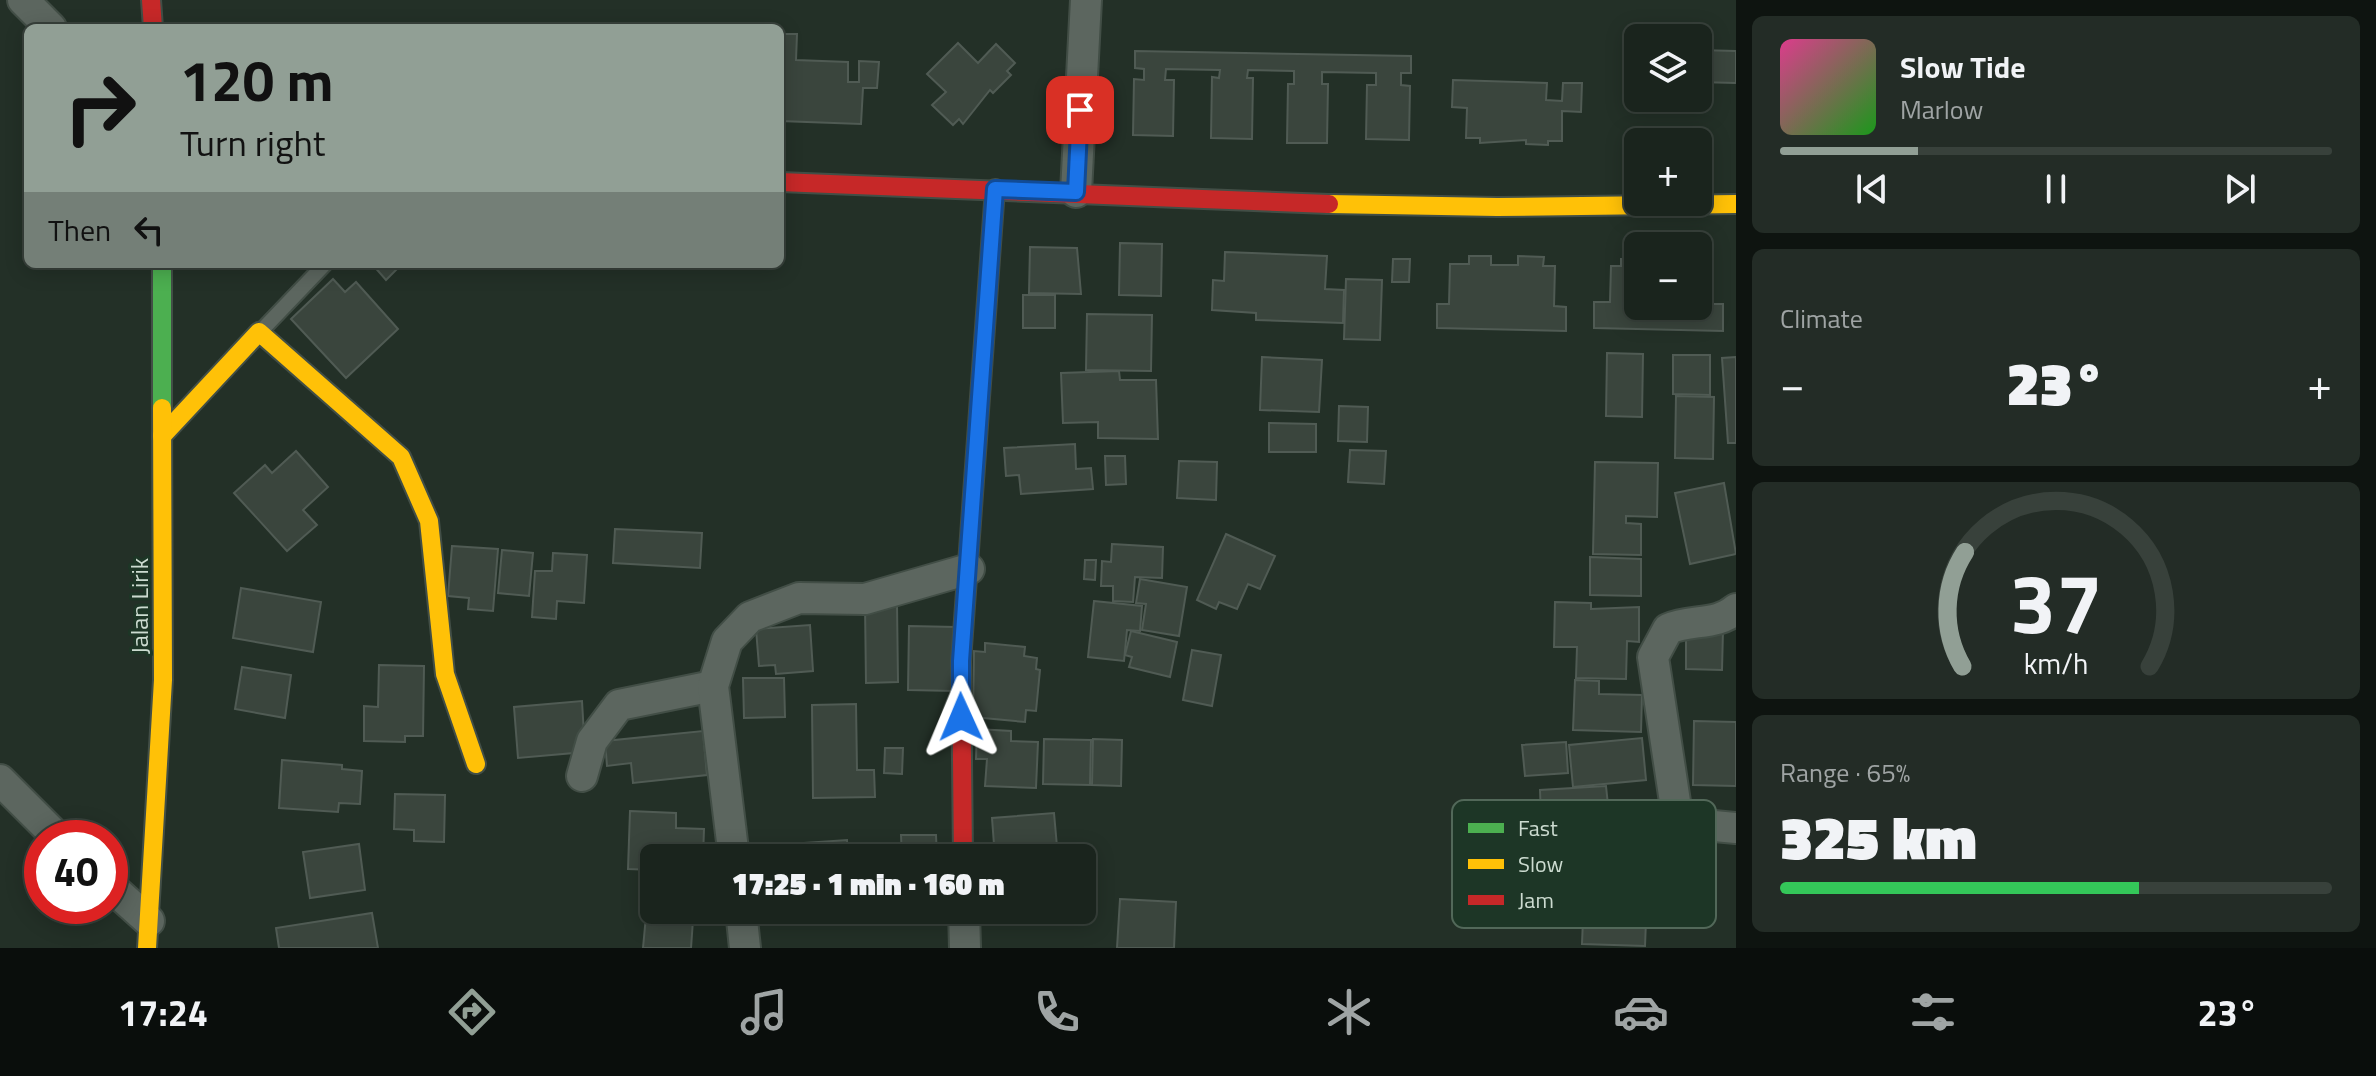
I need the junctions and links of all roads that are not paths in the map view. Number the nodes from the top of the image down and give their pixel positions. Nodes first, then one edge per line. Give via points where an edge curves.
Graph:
1 (23, 0) edge
2 (151, 0) edge
3 (1086, 0) edge
4 (47, 24) edge
5 (153, 24) edge
6 (784, 182) edge
7 (995, 189) junction
8 (1076, 192) junction
9 (1736, 204) edge
10 (162, 268) edge
11 (321, 268) edge
12 (259, 332) junction
13 (162, 436) junction
14 (969, 569) junction
15 (1736, 609) edge
16 (713, 686) junction
17 (476, 764) dead end
18 (582, 776) dead end
19 (0, 780) edge
20 (1675, 800) edge
21 (40, 820) edge
22 (1716, 826) edge
23 (1736, 828) edge
24 (732, 844) edge
25 (963, 844) edge
26 (128, 909) edge
27 (742, 924) edge
28 (964, 924) edge
29 (148, 934) edge
30 (745, 948) edge
31 (965, 948) edge

1 - 4 street
2 - 5 street
3 - 8 street
6 - 7 street
7 - 8 street
7 - 14 street
8 - 9 street via 1604,210
10 - 13 street, Jalan Lirik
11 - 12 lane
12 - 13 street
12 - 17 street via 401,457 429,521 445,674
13 - 29 street, Jalan Lirik via 163,680
14 - 16 street via 865,599 799,598 750,617 727,641
14 - 25 street via 961,661
15 - 20 street via 1712,621 1668,629 1653,657
16 - 18 street via 619,705 592,741
16 - 24 street
19 - 21 street
22 - 23 street
26 - 29 street
27 - 30 street
28 - 31 street

